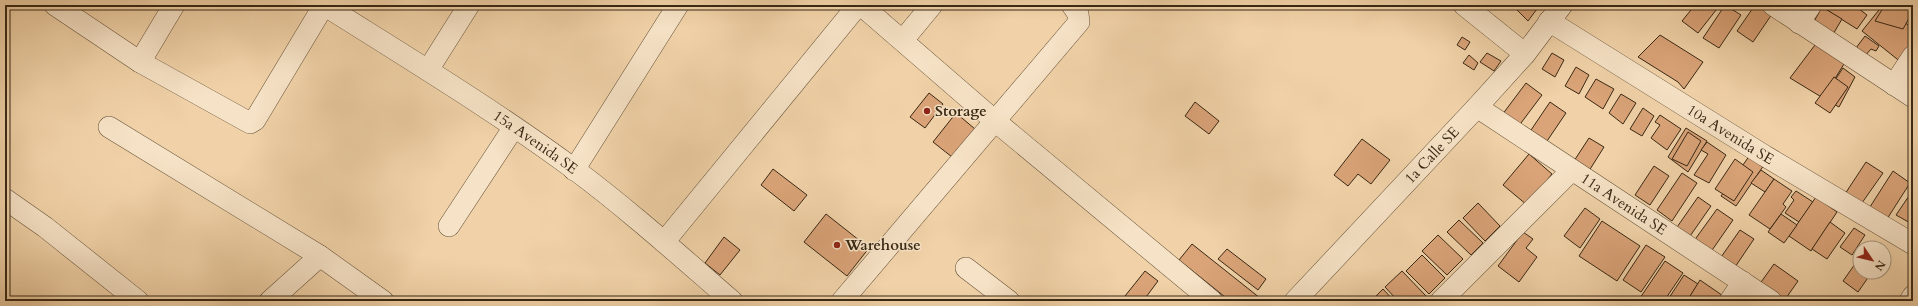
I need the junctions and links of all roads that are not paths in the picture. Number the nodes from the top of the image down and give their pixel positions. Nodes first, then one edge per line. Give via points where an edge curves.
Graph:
1 (55, 5) edge
2 (174, 5) edge
3 (324, 5) edge
4 (470, 5) edge
5 (678, 5) edge
6 (860, 5) edge
7 (932, 5) edge
8 (1072, 5) edge
9 (1464, 5) edge
10 (1562, 5) edge
11 (1773, 5) edge
12 (1811, 5) edge
13 (1549, 21) junction
14 (1799, 23) junction
15 (903, 40) junction
16 (1525, 54) junction
17 (1913, 56) edge
18 (140, 62) junction
19 (428, 70) junction
20 (1894, 85) junction
21 (1913, 97) edge
22 (1477, 107) junction
23 (995, 121) junction
24 (109, 126) dead end
25 (514, 127) junction
26 (574, 170) junction
27 (1571, 170) junction
28 (5, 199) edge
29 (449, 226) dead end
30 (664, 242) junction
31 (1913, 244) edge
32 (320, 256) junction
33 (966, 268) dead end
34 (1743, 282) junction
35 (1913, 296) edge
36 (1448, 299) edge
37 (138, 301) edge
38 (270, 301) edge
39 (383, 301) edge
40 (732, 301) edge
41 (842, 301) edge
42 (1009, 301) edge
43 (1212, 301) edge
44 (1295, 301) edge
45 (1730, 301) edge
46 (1771, 301) edge
47 (1910, 301) edge

1 - 18 street
2 - 18 street
3 - 18 street via 255,120 250,123
3 - 19 street, 15a Avenida SE
4 - 19 street
5 - 26 street
6 - 15 street
6 - 30 street
7 - 15 street
8 - 23 street via 1078,14 1079,22
9 - 16 street
10 - 13 street, 1a Calle SE
11 - 14 street
12 - 14 street
13 - 16 street, 1a Calle SE
13 - 31 street, 10a Avenida SE via 1765,156
14 - 20 street
15 - 23 street
16 - 22 street, 1a Calle SE
17 - 20 street
19 - 25 street, 15a Avenida SE
20 - 21 street
22 - 27 street, 11a Avenida SE
22 - 44 street, 1a Calle SE
23 - 41 street
23 - 43 street
24 - 32 street
25 - 26 street, 15a Avenida SE
25 - 29 street
26 - 30 street, 15a Avenida SE
27 - 34 street, 11a Avenida SE
27 - 36 street
28 - 37 street via 45,227
30 - 40 street, 15a Avenida SE
32 - 38 street
32 - 39 street
33 - 42 street
34 - 45 street
34 - 46 street, 11a Avenida SE
35 - 47 street

